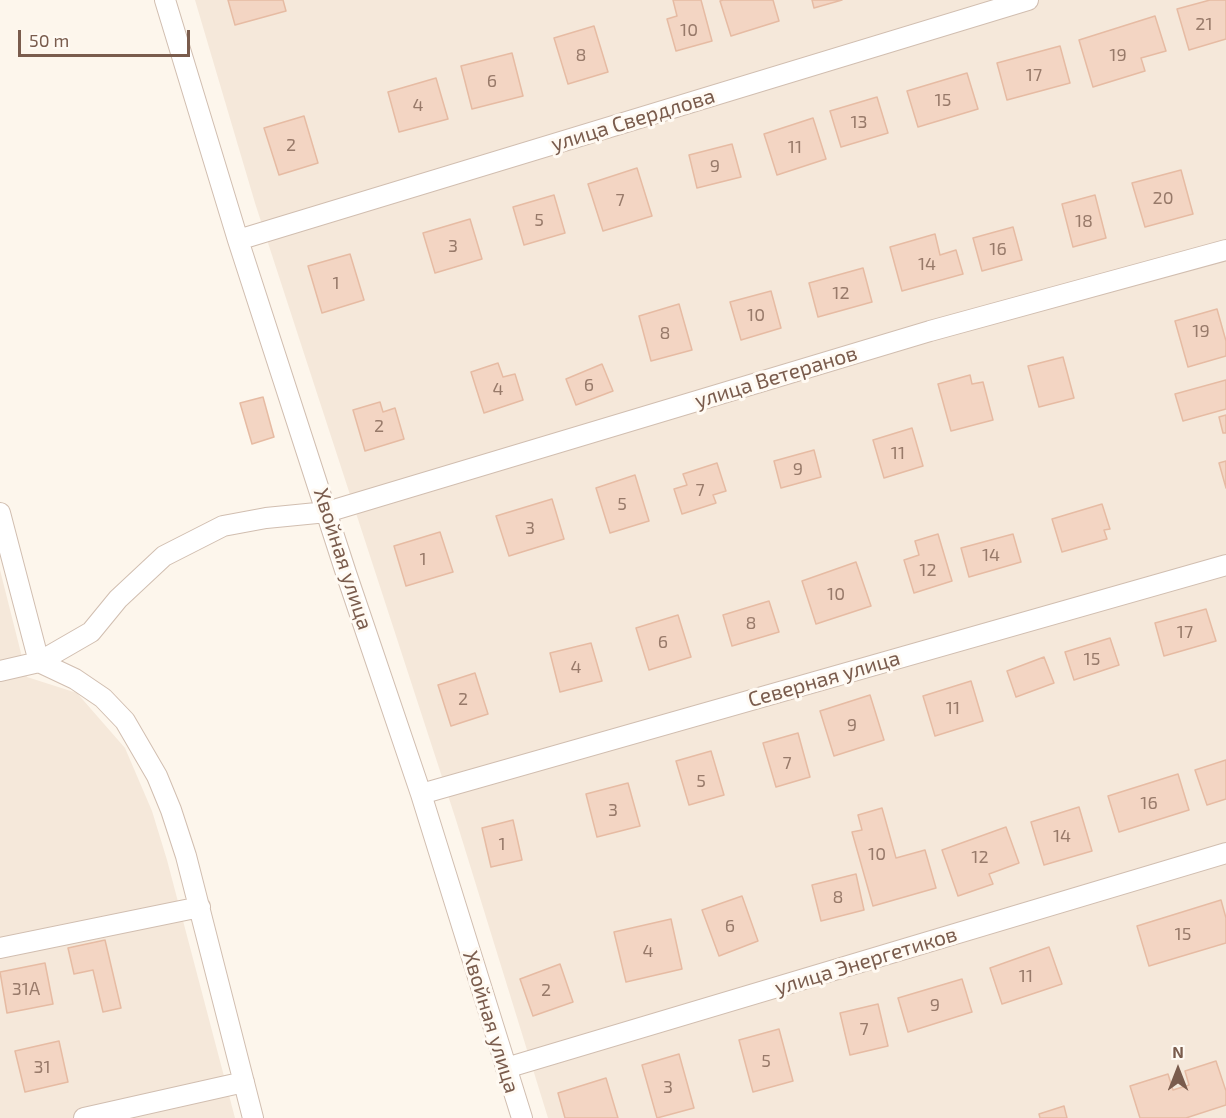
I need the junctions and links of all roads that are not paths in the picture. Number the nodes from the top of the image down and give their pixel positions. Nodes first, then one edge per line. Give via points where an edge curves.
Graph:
1 (165, 0) edge
2 (1028, 0) edge
3 (238, 240) junction
4 (1226, 250) edge
5 (327, 512) junction
6 (0, 513) edge
7 (1226, 564) edge
8 (39, 662) junction
9 (0, 671) edge
10 (421, 794) junction
11 (1226, 853) edge
12 (200, 907) junction
13 (0, 948) edge
14 (506, 1068) junction
15 (244, 1082) junction
16 (84, 1118) edge
17 (253, 1118) edge
18 (522, 1118) edge

1 - 3 street, Хвойная улица
2 - 3 street, улица Свердлова
3 - 5 street, Хвойная улица
4 - 5 street, улица Ветеранов via 918,335
5 - 8 street, улица Ветеранов via 223,526 164,556 118,599 91,632
5 - 10 street, Хвойная улица
6 - 8 street
7 - 10 street, Северная улица
8 - 9 street, улица Ветеранов
8 - 12 street via 103,698 125,721 157,776 171,810
10 - 14 street, Хвойная улица
11 - 14 street, улица Энергетиков
12 - 13 street
12 - 15 street
14 - 18 street, Хвойная улица
15 - 16 street
15 - 17 street

